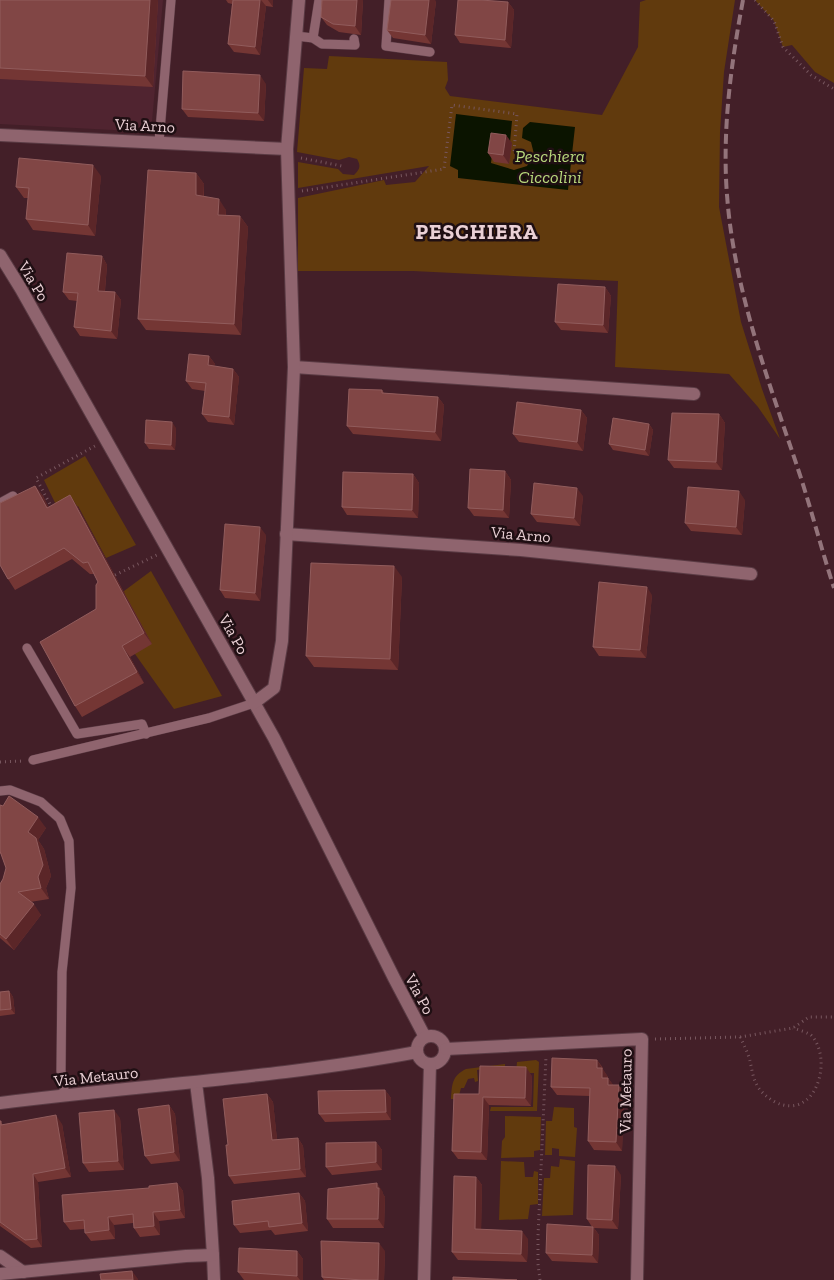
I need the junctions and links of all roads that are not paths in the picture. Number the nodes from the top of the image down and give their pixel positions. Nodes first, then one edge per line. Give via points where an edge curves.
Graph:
1 (170, 0) edge
2 (298, 0) edge
3 (319, 0) edge
4 (389, 0) edge
5 (296, 36) junction
6 (313, 38) junction
7 (354, 39) edge
8 (430, 52) dead end
9 (0, 135) edge
10 (159, 142) junction
11 (288, 152) junction
12 (0, 254) edge
13 (294, 368) junction
14 (694, 394) dead end
15 (13, 496) edge
16 (0, 503) edge
17 (286, 534) junction
18 (751, 574) dead end
19 (27, 648) dead end
20 (254, 703) junction
21 (146, 734) junction
22 (33, 760) road end
23 (0, 791) edge
24 (425, 1037) junction
25 (446, 1049) junction
26 (417, 1052) junction
27 (430, 1064) junction
28 (196, 1083) junction
29 (65, 1095) junction
30 (0, 1103) edge
31 (213, 1255) junction
32 (0, 1256) edge
33 (23, 1272) junction
34 (0, 1274) edge
35 (214, 1280) edge
36 (424, 1280) edge
37 (637, 1280) edge

1 - 10 lane
2 - 5 street
3 - 6 lane
4 - 8 lane via 386,46
5 - 6 lane
5 - 11 street
6 - 7 lane via 322,44 355,46
9 - 10 street, Via Arno
10 - 11 street, Via Arno
11 - 13 street
12 - 20 street, Via Po
13 - 14 street
13 - 17 street
15 - 16 lane
17 - 18 street, Via Arno via 521,550
17 - 20 street via 282,641 274,688
19 - 21 lane via 77,734 142,724
20 - 21 lane
20 - 24 street, Via Po
21 - 22 lane
23 - 29 lane via 10,790 41,802 60,819 69,841 71,888 62,982 61,1071
24 - 25 street via 438,1037
24 - 26 street via 418,1043
25 - 27 street via 440,1062
25 - 37 street, Via Metauro via 642,1039
26 - 27 street
26 - 28 street, Via Metauro
27 - 36 street
28 - 29 street, Via Metauro
28 - 31 street via 208,1178
29 - 30 street, Via Metauro
31 - 33 street
31 - 35 street
32 - 33 street
33 - 34 street

